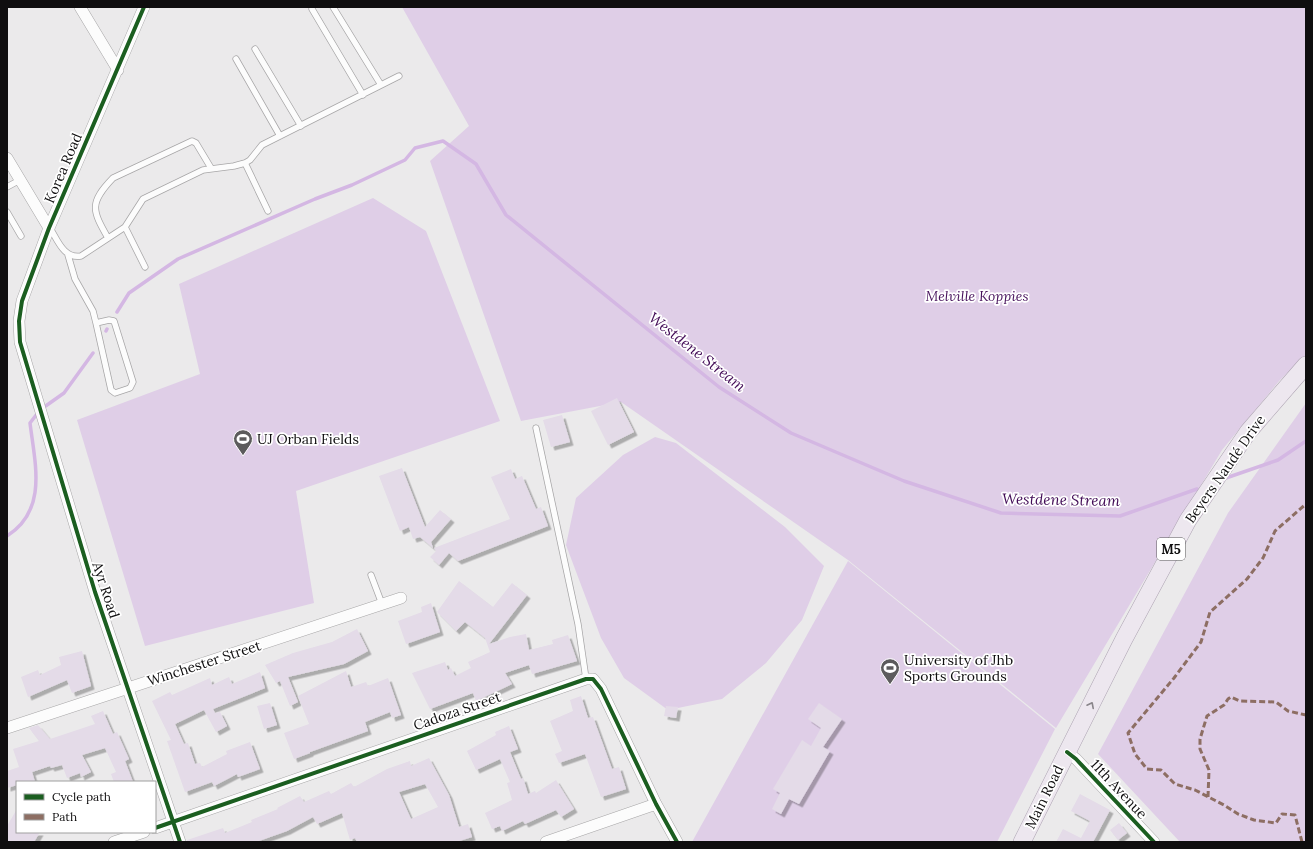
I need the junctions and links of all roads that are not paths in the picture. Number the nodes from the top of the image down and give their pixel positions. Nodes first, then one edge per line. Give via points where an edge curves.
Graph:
1 (80, 7) edge
2 (144, 7) edge
3 (333, 7) edge
4 (312, 9) dead end
5 (255, 49) dead end
6 (236, 59) dead end
7 (118, 70) junction
8 (399, 76) dead end
9 (381, 85) junction
10 (362, 95) junction
11 (300, 126) junction
12 (280, 136) junction
13 (7, 158) edge
14 (245, 163) junction
15 (211, 168) junction
16 (20, 180) junction
17 (7, 187) edge
18 (268, 211) dead end
19 (7, 212) edge
20 (125, 227) junction
21 (50, 228) junction
22 (21, 236) dead end
23 (108, 238) junction
24 (68, 255) junction
25 (145, 267) dead end
26 (96, 323) junction
27 (20, 342) joint
28 (1306, 366) edge
29 (1306, 382) edge
30 (536, 428) dead end
31 (371, 575) dead end
32 (401, 598) dead end
33 (382, 604) junction
34 (586, 679) junction
35 (127, 689) junction
36 (7, 728) edge
37 (1071, 755) junction
38 (656, 804) junction
39 (173, 822) junction
40 (156, 828) edge
41 (141, 833) edge
42 (114, 842) edge
43 (180, 842) edge
44 (546, 842) edge
45 (677, 842) edge
46 (1022, 842) edge
47 (1034, 842) edge
48 (1154, 842) edge

1 - 7 street
2 - 7 street, Korea Road
3 - 9 lane
4 - 10 lane
5 - 11 lane
6 - 12 lane
7 - 21 street, Korea Road
8 - 9 lane
9 - 10 lane
10 - 11 lane
11 - 12 lane
12 - 14 lane via 262,145
13 - 16 street
14 - 15 lane
14 - 18 lane
15 - 20 lane via 143,199
15 - 23 lane via 196,143 192,141 113,178 96,199 95,210 96,217
16 - 17 lane
16 - 21 street
19 - 22 lane
20 - 23 lane
20 - 25 lane
21 - 24 lane
21 - 27 street, Korea Road via 22,301 19,321
23 - 24 lane via 81,256
24 - 26 lane via 75,279 93,311
26 - 26 lane via 111,390 115,393 130,388 133,382 114,321
27 - 35 street, Ayr Road
37 -> 28 main road, Beyers Naudé Drive / M5 via 1163,564 1200,502 1248,432
29 - 37 main road, Beyers Naudé Drive / M5 via 1238,460 1196,525
30 - 34 lane via 578,624
31 - 33 lane
32 - 33 street, Winchester Street
33 - 35 street, Winchester Street
34 - 38 street via 593,679 601,689
34 - 39 street, Cadoza Street
35 - 36 street, Winchester Street
35 - 39 street, Ayr Road
37 - 46 main road, Main Road / M5
37 - 47 main road, Main Road / M5
37 - 48 street, 11th Avenue
38 - 44 street
38 - 45 street
39 - 40 street, Cadoza Street
39 - 43 street, Ayr Road
41 - 42 street

